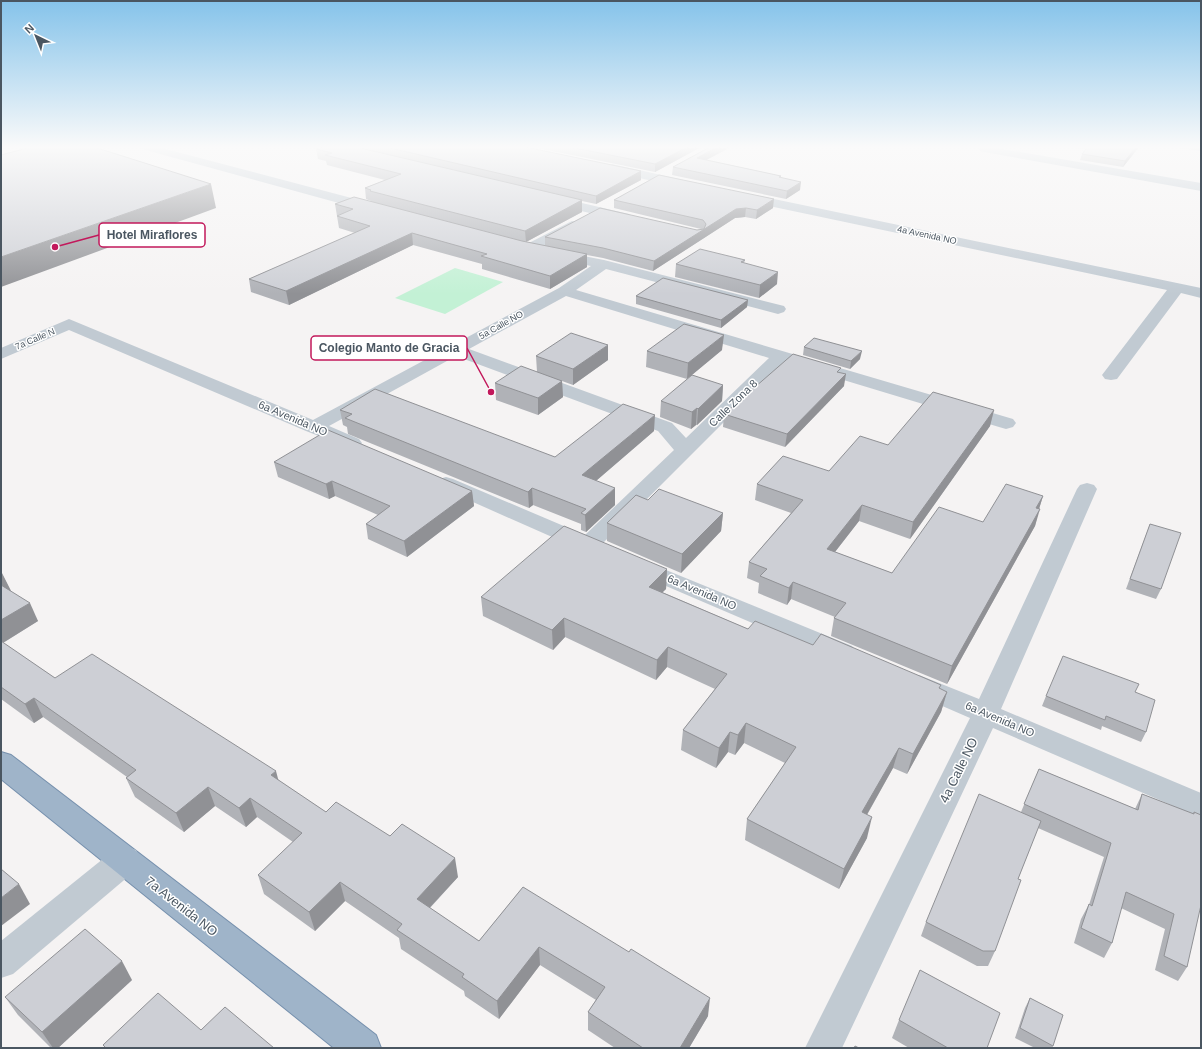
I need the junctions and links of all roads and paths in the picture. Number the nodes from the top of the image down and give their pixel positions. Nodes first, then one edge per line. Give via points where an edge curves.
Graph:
1 (329, 196) edge
2 (742, 196) edge
3 (543, 197) edge
4 (610, 203) dead end
5 (382, 210) edge
6 (597, 210) junction
7 (636, 219) edge
8 (512, 245) edge
9 (528, 249) junction
10 (604, 264) junction
11 (1177, 288) junction
12 (564, 291) junction
13 (1199, 291) edge
14 (778, 309) dead end
15 (69, 324) joint
16 (455, 350) junction
17 (1, 354) edge
18 (781, 356) junction
19 (1111, 375) dead end
20 (1006, 423) dead end
21 (313, 427) junction
22 (685, 450) junction
23 (371, 451) edge
24 (429, 476) edge
25 (1087, 488) dead end
26 (589, 544) junction
27 (861, 660) edge
28 (898, 676) edge
29 (986, 713) junction
30 (1, 763) edge
31 (1201, 806) edge
32 (125, 860) junction
33 (1, 962) edge
34 (362, 1048) edge
35 (823, 1048) edge

1 - 5 street
2 - 11 street, 4a Avenida NO
3 - 6 street
4 - 6 street
6 - 7 street
6 - 9 street
8 - 9 street
9 - 10 street
10 - 12 street, 5a Calle NO
10 - 14 street
11 - 13 street, 4a Avenida NO
11 - 19 street
12 - 16 street, 5a Calle NO
12 - 18 street
15 - 17 street, 7a Calle N
15 - 21 street, 6a Avenida NO
16 - 21 street, 5a Calle NO
16 - 22 street via 665,427
18 - 20 street
18 - 22 street, Calle Zona 8
21 - 23 street, 6a Avenida NO
22 - 26 street, Calle Zona 8
24 - 26 street, 6a Avenida NO
25 - 29 street, 4a Calle NO
26 - 27 street, 6a Avenida NO
28 - 29 street, 6a Avenida NO
29 - 31 street, 6a Avenida NO
29 - 35 street, 4a Calle NO
30 - 32 highway, 7a Avenida NO
32 - 33 street
32 - 34 highway, 7a Avenida NO

